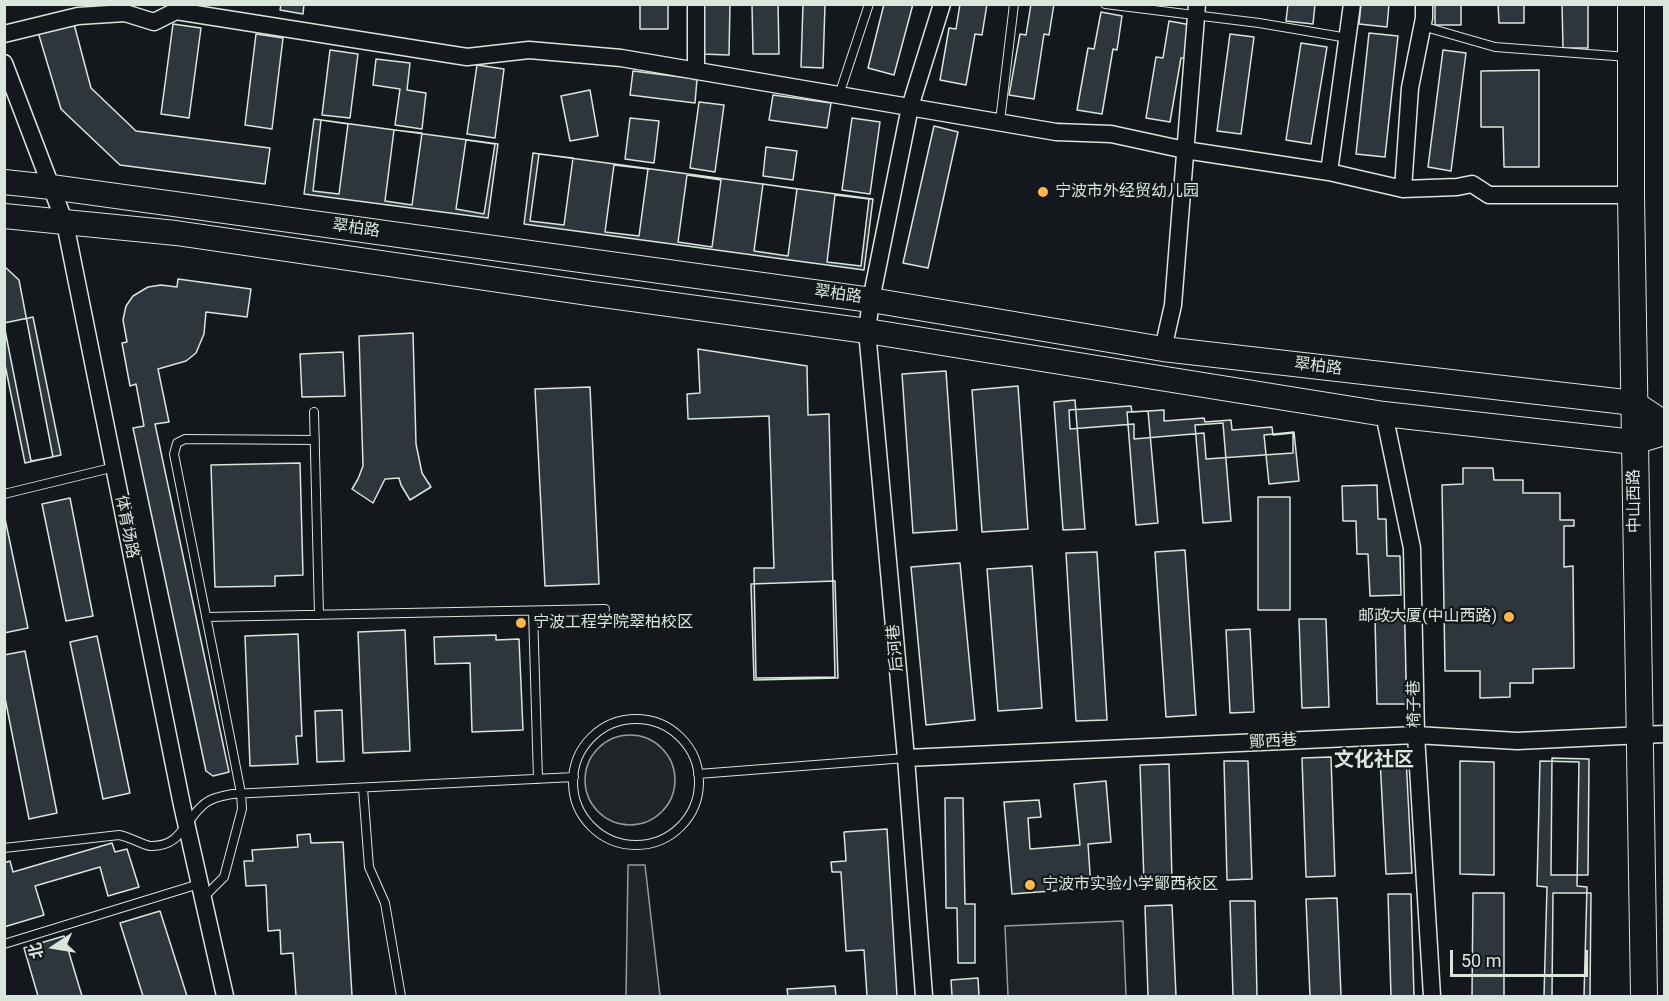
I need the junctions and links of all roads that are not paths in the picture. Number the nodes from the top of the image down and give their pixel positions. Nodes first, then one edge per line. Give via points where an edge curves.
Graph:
1 (696, 4) edge
2 (869, 4) edge
3 (942, 4) edge
4 (1014, 4) edge
5 (1352, 4) edge
6 (1424, 4) edge
7 (1631, 4) edge
8 (1110, 5) edge
9 (1197, 10) edge
10 (1422, 26) junction
11 (4, 34) edge
12 (1348, 38) junction
13 (1631, 57) junction
14 (4, 63) edge
15 (696, 71) junction
16 (839, 95) junction
17 (910, 107) junction
18 (1000, 121) junction
19 (1185, 150) junction
20 (1329, 172) junction
21 (4, 182) edge
22 (51, 187) junction
23 (1403, 189) junction
24 (1631, 195) junction
25 (4, 216) edge
26 (65, 223) junction
27 (871, 300) junction
28 (867, 330) junction
29 (1163, 349) junction
30 (1634, 403) junction
31 (314, 412) dead end
32 (1384, 414) junction
33 (1665, 423) edge
34 (1665, 433) edge
35 (315, 440) junction
36 (1634, 441) junction
37 (115, 467) junction
38 (4, 483) edge
39 (8, 493) edge
40 (605, 609) dead end
41 (533, 611) junction
42 (318, 615) junction
43 (206, 617) junction
44 (1416, 735) junction
45 (1652, 735) edge
46 (906, 758) junction
47 (698, 774) junction
48 (574, 777) junction
49 (538, 779) junction
50 (363, 788) junction
51 (241, 793) junction
52 (187, 827) junction
53 (4, 848) edge
54 (201, 891) junction
55 (4, 944) edge
56 (225, 996) edge
57 (401, 996) edge
58 (924, 996) edge
59 (1432, 996) edge
60 (1644, 996) edge

1 - 15 street
2 - 16 lane
3 - 17 street, 后河巷
4 - 18 lane
5 - 12 street
6 - 10 street
7 - 13 main road, 中山西路
8 - 9 lane
9 - 12 lane
9 - 19 street
10 - 13 lane via 1496,47
10 - 23 street via 1410,88
11 - 15 street via 78,16 125,13 154,22 176,11 467,57 529,50 621,58
12 - 20 street
13 - 24 main road, 中山西路
14 - 22 street, 体育场路
15 - 16 street
16 - 17 street
17 - 18 street
17 - 27 street, 后河巷
18 - 19 street via 1056,132 1111,134
19 - 20 street
19 - 29 street via 1173,305
20 - 23 street
21 - 22 main road, 翠柏路
22 - 26 street, 体育场路
22 - 27 main road, 翠柏路
23 - 24 street via 1472,184 1489,195
24 - 30 main road, 中山西路
25 - 26 main road, 翠柏路
26 - 28 main road, 翠柏路 via 176,234
26 - 37 street, 体育场路
27 - 28 street, 后河巷
27 - 29 main road, 翠柏路
28 - 32 main road, 翠柏路
28 - 46 street, 后河巷
29 - 30 main road, 翠柏路
30 - 33 main road, 翠柏路
30 - 36 main road, 中山西路
31 - 35 lane
32 - 36 main road, 翠柏路
32 - 44 street, 椅子巷 via 1412,548
34 - 36 main road, 翠柏路
35 - 42 lane
35 - 43 lane via 185,439 177,443 174,454
36 - 45 main road, 中山西路
37 - 39 lane
37 - 52 street, 体育场路
38 - 39 lane
40 - 41 lane
41 - 42 lane
41 - 49 lane
42 - 43 lane
43 - 51 lane
44 - 45 street, 鄮西巷 via 1517,741
44 - 46 street, 鄮西巷
44 - 59 street, 椅子巷
45 - 60 main road, 中山西路
46 - 47 lane
46 - 58 street, 后河巷
47 - 48 lane via 693,755 676,734 665,726 640,719 615,723 593,737 579,758
47 - 48 lane via 698,795 687,820 667,838 643,845 617,842 595,830 580,809
48 - 49 lane
49 - 50 lane
50 - 51 lane
50 - 57 lane via 369,867 385,903
51 - 52 lane via 216,798 202,806
51 - 54 lane via 242,809 224,877
52 - 53 lane via 169,844 147,846 119,835
52 - 54 street, 体育场路
54 - 55 lane
54 - 56 street, 体育场路

